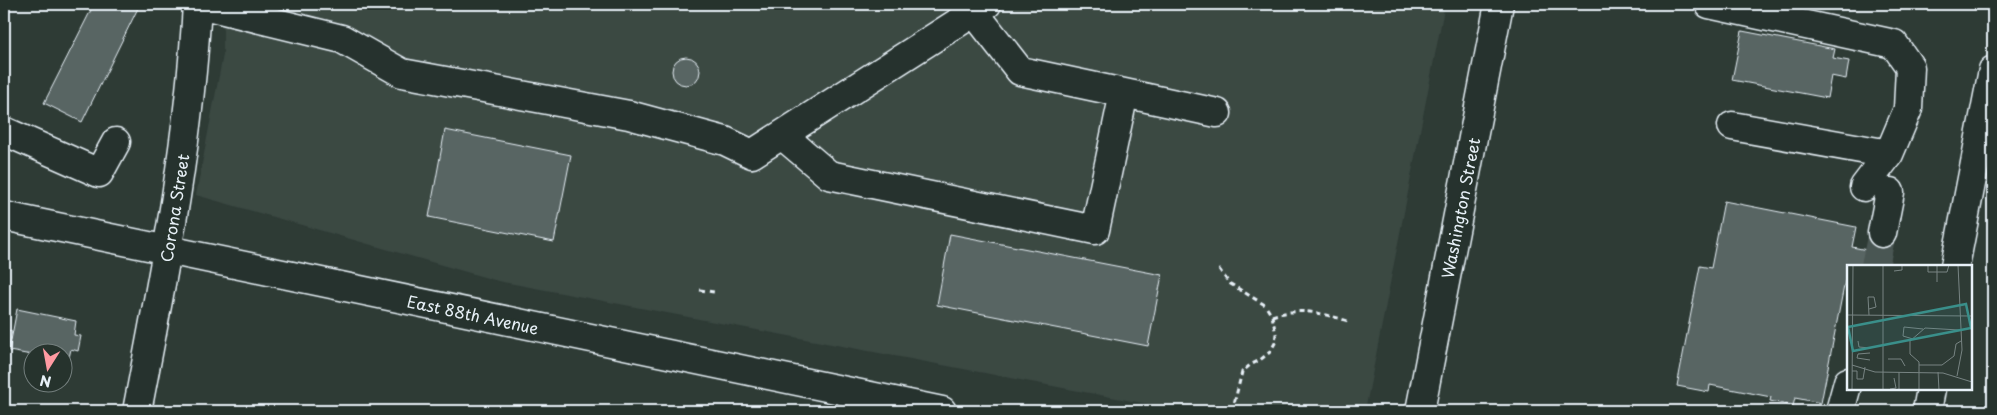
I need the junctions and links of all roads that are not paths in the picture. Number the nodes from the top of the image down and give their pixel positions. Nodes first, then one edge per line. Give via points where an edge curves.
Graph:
1 (198, 4) edge
2 (1499, 4) edge
3 (1710, 4) edge
4 (981, 8) edge
5 (1993, 70) edge
6 (1124, 92) junction
7 (1217, 113) dead end
8 (1732, 126) dead end
9 (4, 131) edge
10 (782, 135) junction
11 (116, 142) dead end
12 (1889, 154) junction
13 (4, 216) edge
14 (1882, 233) tunnel mouth
15 (168, 250) junction
16 (1955, 265) edge
17 (1847, 386) edge
18 (1931, 390) edge
19 (137, 411) edge
20 (942, 411) edge
21 (1420, 411) edge
22 (1840, 411) edge
23 (1927, 411) edge

1 - 10 main road via 342,38 402,73 629,115 725,141 752,154
1 - 15 main road, Corona Street via 190,97
2 - 21 main road, Washington Street
3 - 12 main road via 1894,44 1910,67 1908,109
4 - 6 main road via 1020,71
4 - 10 main road
5 - 16 main road
6 - 7 main road
6 - 10 main road via 1095,230 829,176
8 - 12 main road
9 - 11 main road via 98,173
12 - 14 main road via 1877,189
13 - 15 main road, East 88th Avenue
15 - 19 main road, Corona Street
15 - 20 main road, East 88th Avenue
17 - 22 main road
18 - 23 main road

